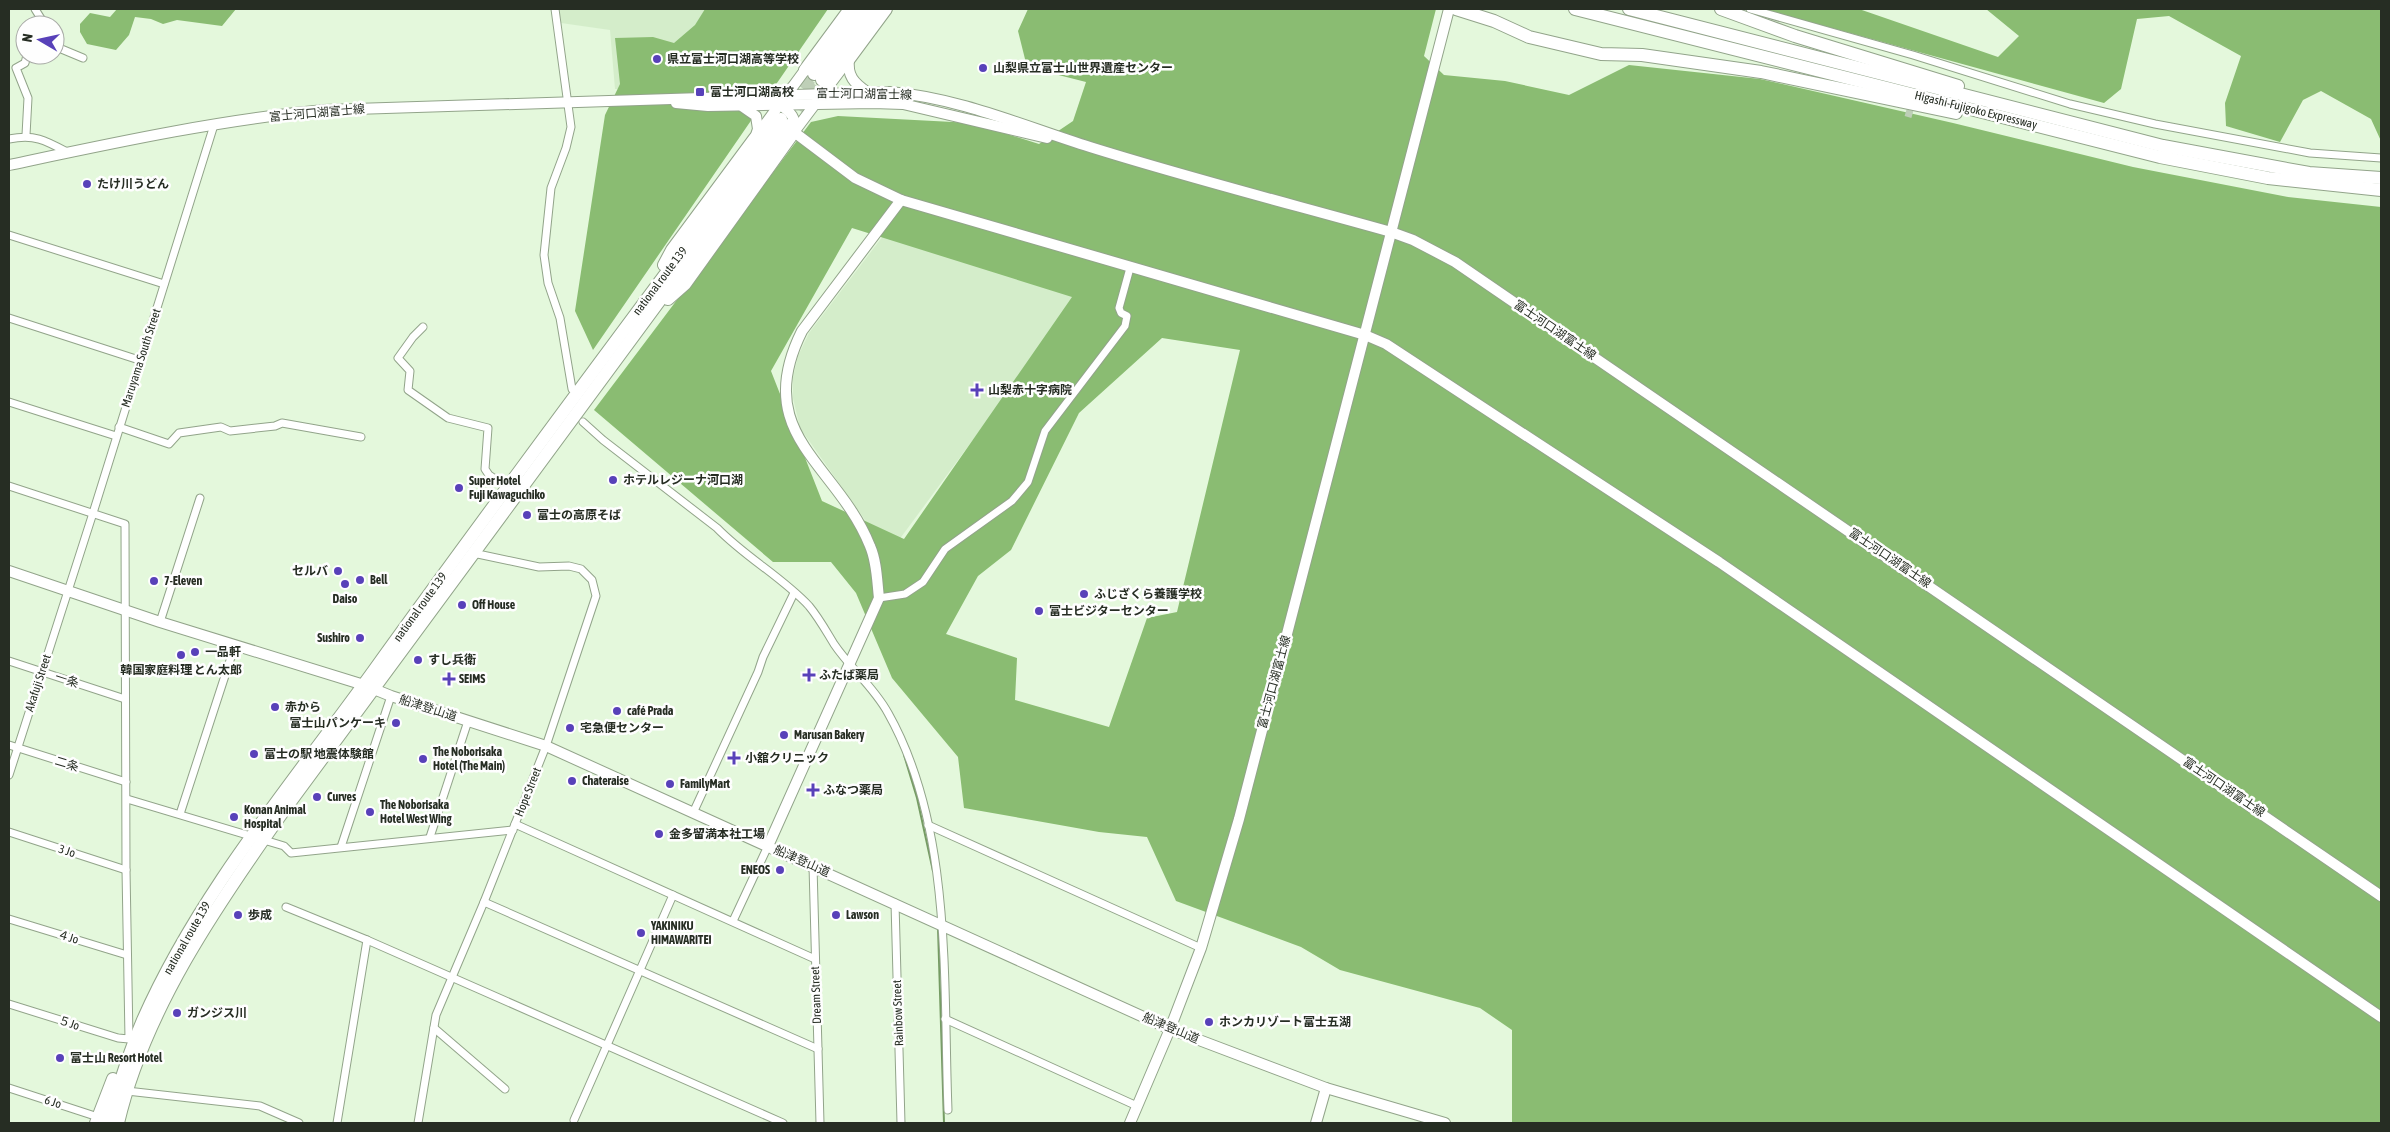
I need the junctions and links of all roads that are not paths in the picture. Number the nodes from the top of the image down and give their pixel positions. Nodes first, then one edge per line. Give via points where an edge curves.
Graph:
1 (555, 9) edge
2 (850, 9) edge
3 (861, 9) edge
4 (874, 9) edge
5 (886, 9) edge
6 (1449, 9) edge
7 (1456, 9) edge
8 (1575, 9) edge
9 (1629, 9) edge
10 (1721, 9) edge
11 (1750, 9) edge
12 (65, 50) edge
13 (83, 58) dead end
14 (1922, 58) junction
15 (849, 59) junction
16 (21, 65) edge
17 (1920, 68) dead end
18 (814, 75) junction
19 (868, 92) junction
20 (823, 93) junction
21 (788, 94) junction
22 (808, 94) junction
23 (630, 100) junction
24 (1984, 101) junction
25 (568, 102) junction
26 (780, 105) junction
27 (797, 105) junction
28 (814, 105) junction
29 (740, 106) junction
30 (214, 125) junction
31 (788, 125) junction
32 (2058, 131) junction
33 (26, 135) junction
34 (755, 138) junction
35 (9, 139) edge
36 (1089, 147) junction
37 (68, 153) junction
38 (2381, 158) edge
39 (9, 165) edge
40 (2381, 178) edge
41 (2381, 190) edge
42 (901, 200) junction
43 (1391, 232) junction
44 (9, 234) edge
45 (1130, 268) junction
46 (164, 284) junction
47 (641, 316) junction
48 (9, 318) edge
49 (423, 326) dead end
50 (1365, 335) junction
51 (139, 360) junction
52 (572, 389) dead end
53 (9, 402) edge
54 (583, 422) dead end
55 (119, 427) junction
56 (116, 436) junction
57 (361, 437) dead end
58 (9, 486) edge
59 (508, 488) junction
60 (200, 498) dead end
61 (93, 513) junction
62 (474, 553) junction
63 (9, 571) edge
64 (68, 590) junction
65 (794, 594) junction
66 (879, 598) junction
67 (126, 611) junction
68 (160, 622) junction
69 (235, 645) junction
70 (9, 661) edge
71 (851, 664) junction
72 (42, 671) junction
73 (369, 686) junction
74 (391, 696) junction
75 (125, 699) junction
76 (468, 721) junction
77 (9, 745) edge
78 (546, 746) junction
79 (17, 748) junction
80 (9, 775) edge
81 (126, 782) junction
82 (127, 799) junction
83 (693, 812) junction
84 (180, 814) junction
85 (928, 825) junction
86 (514, 827) junction
87 (9, 832) edge
88 (430, 837) junction
89 (258, 838) junction
90 (768, 846) junction
91 (341, 847) junction
92 (813, 866) junction
93 (126, 870) junction
94 (673, 895) junction
95 (2381, 896) edge
96 (484, 902) junction
97 (895, 903) junction
98 (286, 907) dead end
99 (9, 919) edge
100 (733, 921) junction
101 (940, 923) junction
102 (367, 940) junction
103 (1201, 948) junction
104 (127, 955) junction
105 (815, 959) junction
106 (640, 970) junction
107 (451, 978) junction
108 (9, 1004) edge
109 (2381, 1017) edge
110 (945, 1019) junction
111 (144, 1020) junction
112 (434, 1028) junction
113 (1170, 1029) junction
114 (129, 1040) junction
115 (606, 1046) junction
116 (818, 1049) junction
117 (9, 1088) edge
118 (1326, 1088) junction
119 (505, 1089) dead end
120 (127, 1091) junction
121 (1137, 1106) junction
122 (948, 1110) dead end
123 (574, 1120) dead end
124 (101, 1121) edge
125 (118, 1123) edge
126 (299, 1123) edge
127 (337, 1123) edge
128 (418, 1123) edge
129 (783, 1123) edge
130 (820, 1123) edge
131 (901, 1123) edge
132 (1130, 1123) edge
133 (1316, 1123) edge
134 (1445, 1123) edge

1 - 25 street
2 - 18 highway
3 - 18 highway
4 - 18 highway
5 - 15 highway
6 - 43 main road, 富士河口湖富士線
7 - 32 highway via 1494,21 1528,37 1601,54 1642,55 1761,72
8 - 32 highway, Higashi-Fujigoko Expressway
9 - 24 highway, Higashi-Fujigoko Expressway
10 - 24 highway via 1970,90
11 - 14 street
12 - 13 street
14 - 17 street
14 - 38 street via 2070,104 2155,124 2310,153
15 - 19 main road via 849,74
15 - 20 main road
16 - 33 street via 16,68 28,98
18 - 21 main road
18 - 22 main road via 804,83
19 - 20 main road, 富士河口湖富士線
19 - 36 main road, 富士河口湖富士線 via 905,93 946,101 998,114
20 - 22 main road, 富士河口湖富士線
20 - 28 main road
21 - 22 main road, 富士河口湖富士線
21 - 23 main road, 富士河口湖富士線
21 - 26 main road
21 - 27 main road
22 - 28 main road
23 - 25 main road, 富士河口湖富士線
23 - 29 main road, 富士河口湖富士線
24 - 40 highway, Higashi-Fujigoko Expressway via 2205,155 2309,173
25 - 30 main road, 富士河口湖富士線 via 324,110
25 - 52 street via 571,128 551,188 544,255 548,283 560,318
26 - 27 main road, 富士河口湖富士線
26 - 29 main road, 富士河口湖富士線
26 - 31 main road via 795,121
26 - 34 main road
27 - 28 main road, 富士河口湖富士線
27 - 31 main road via 799,121
28 - 31 main road
28 - 36 main road, 富士河口湖富士線 via 874,103 910,106
29 - 34 main road via 756,116 758,129
30 - 37 main road, 富士河口湖富士線
30 - 46 street, Maruyama South Street
31 - 42 main road via 855,178
31 - 47 highway, national route 139
31 - 47 highway via 685,284
32 - 41 highway, Higashi-Fujigoko Expressway via 2252,175
33 - 35 street
33 - 37 street via 41,138
34 - 47 highway via 672,250
36 - 43 main road, 富士河口湖富士線
37 - 39 main road, 富士河口湖富士線
42 - 45 main road
42 - 66 main road via 802,331 791,353 786,378 787,406 794,430 856,519 870,546
43 - 50 main road, 富士河口湖富士線
43 - 95 main road, 富士河口湖富士線 via 1455,262
44 - 46 street
45 - 50 main road
45 - 66 street via 1119,308 1121,314 1127,316 1125,326 1045,431 1028,482 1012,501 945,549 923,582 906,594
46 - 51 street, Maruyama South Street
47 - 59 highway, national route 139
47 - 62 highway, national route 139
48 - 51 street
49 - 59 street via 398,358 410,372 408,390 448,418 488,428 485,469
50 - 103 main road, 富士河口湖富士線
50 - 109 main road via 1386,344 1719,562
51 - 55 street, Maruyama South Street
53 - 56 street
54 - 65 street
55 - 56 street, Maruyama South Street
55 - 57 street via 169,444 179,434 221,427 230,431 282,423
56 - 61 street, Maruyama South Street
58 - 61 street
59 - 73 highway, national route 139
60 - 68 street
61 - 64 street, Maruyama South Street
61 - 67 street via 125,524
62 - 73 highway, national route 139
62 - 78 street, Hope Street via 540,567 569,566 581,569 592,580 596,596
63 - 64 main road, 船津登山道
64 - 67 main road, 船津登山道
64 - 72 street, Akafuji Street
65 - 71 street via 817,617
65 - 83 street
66 - 71 main road
67 - 68 main road, 船津登山道
67 - 75 street
68 - 69 main road, 船津登山道
69 - 73 main road, 船津登山道
69 - 84 street
70 - 72 street, 一条
71 - 85 street via 887,711 902,741
71 - 90 main road
72 - 75 street, 一条
72 - 79 street, Akafuji Street
73 - 74 main road, 船津登山道
73 - 89 highway, national route 139
74 - 76 main road, 船津登山道
74 - 91 street
75 - 81 street
76 - 78 main road, 船津登山道
76 - 88 street
77 - 79 street, 二条
78 - 83 main road, 船津登山道
78 - 86 street, Hope Street
79 - 80 street, Akafuji Street
79 - 81 street, 二条
81 - 82 street
82 - 84 street
82 - 93 street
83 - 90 main road, 船津登山道
84 - 89 street
85 - 101 street via 940,890
85 - 103 street
86 - 88 street
86 - 94 street
86 - 96 street, Hope Street
87 - 93 street, 3 Jo
88 - 91 street
89 - 91 street via 284,846 291,853
89 - 111 highway, national route 139 via 213,893 177,954
89 - 120 highway, national route 139 via 188,957 144,1045
90 - 92 main road, 船津登山道
90 - 100 street
92 - 97 main road, 船津登山道
92 - 105 street, Dream Street
93 - 104 street
94 - 100 street
94 - 106 street
96 - 106 street
96 - 107 street, Hope Street
97 - 101 main road, 船津登山道
97 - 131 street, Rainbow Street
98 - 102 street
99 - 104 street, ４Jo
100 - 105 street
101 - 110 street
101 - 113 main road, 船津登山道
102 - 107 street
102 - 127 street
103 - 113 main road, 富士河口湖富士線
104 - 114 street
105 - 116 street, Dream Street
106 - 115 street
106 - 116 street
107 - 112 street, Hope Street
107 - 115 street
108 - 114 street, ５Jo
110 - 121 street
110 - 122 street
111 - 114 highway
111 - 124 highway, national route 139 via 120,1083
112 - 119 street
112 - 128 street, Hope Street
113 - 118 main road, 船津登山道
113 - 121 main road, 富士河口湖富士線
114 - 124 highway
115 - 123 street
115 - 129 street
116 - 130 street, Dream Street
117 - 124 street, 6 Jo
118 - 133 main road
118 - 134 main road, 船津登山道
120 - 125 highway, national route 139
120 - 126 street via 260,1106
121 - 132 main road, 富士河口湖富士線

